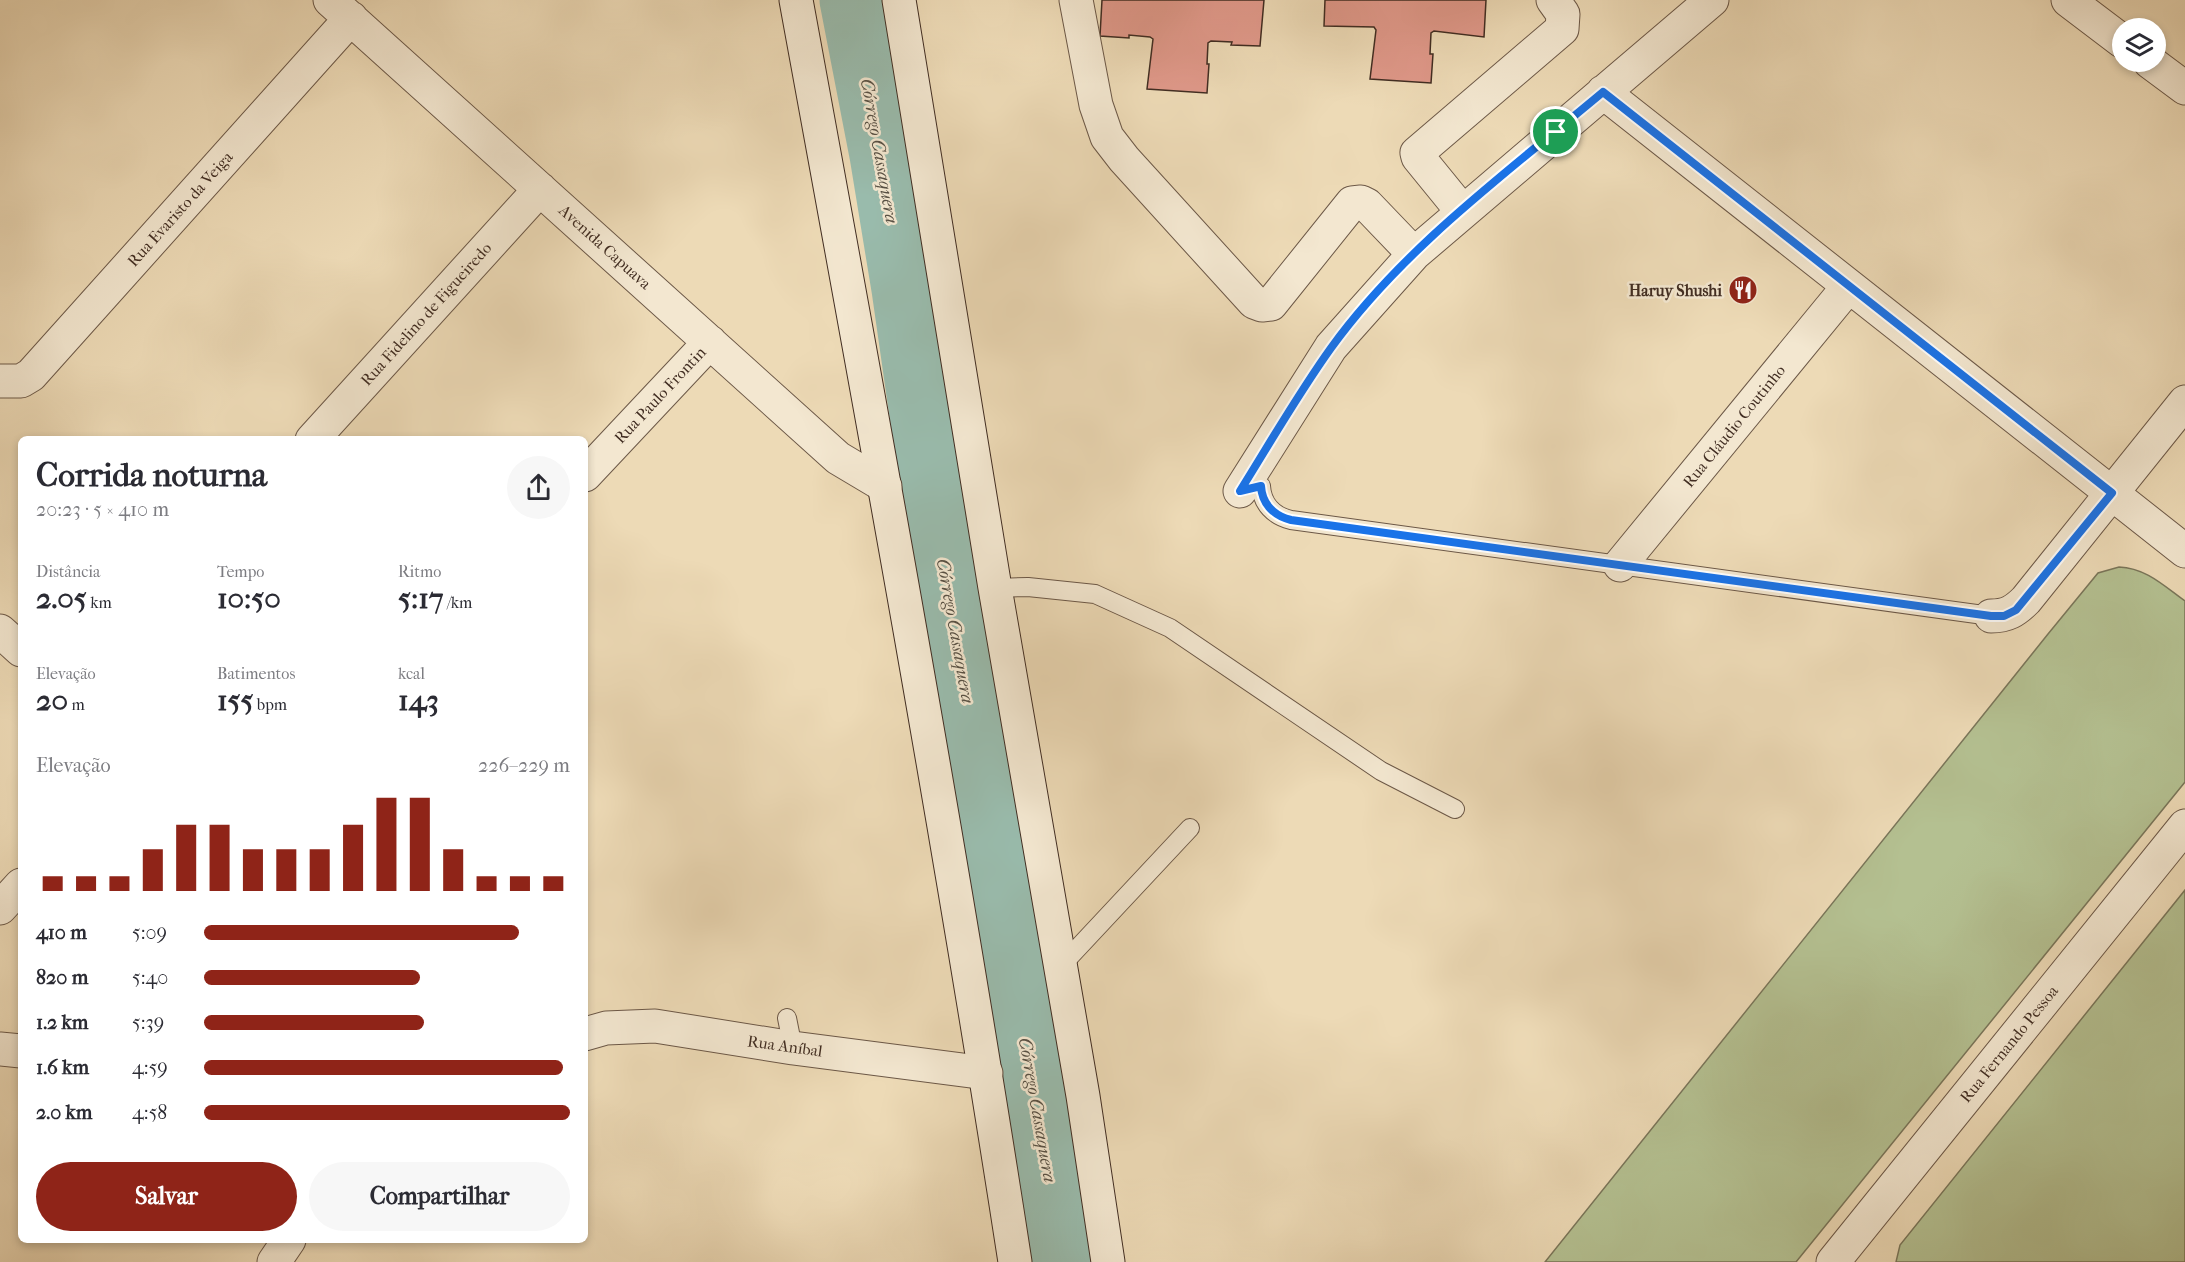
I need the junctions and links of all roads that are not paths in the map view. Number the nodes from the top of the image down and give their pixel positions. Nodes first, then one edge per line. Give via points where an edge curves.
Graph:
1 (796, 0) edge
2 (899, 0) edge
3 (1076, 0) edge
4 (1553, 0) edge
5 (1712, 0) edge
6 (2068, 0) edge
7 (340, 9) edge
8 (2112, 33) edge
9 (2163, 72) edge
10 (2185, 88) edge
11 (1603, 92) junction
12 (540, 189) junction
13 (1462, 211) junction
14 (1414, 254) junction
15 (1848, 287) junction
16 (710, 342) junction
17 (0, 381) edge
18 (2185, 402) edge
19 (316, 436) edge
20 (588, 472) edge
21 (885, 486) junction
22 (1240, 491) joint
23 (2112, 493) junction
24 (2185, 551) edge
25 (1620, 565) junction
26 (995, 588) junction
27 (1991, 616) joint
28 (0, 631) edge
29 (18, 647) edge
30 (1455, 809) dead end
31 (2185, 826) edge
32 (1190, 828) dead end
33 (18, 888) edge
34 (0, 908) edge
35 (1060, 967) junction
36 (588, 1033) edge
37 (0, 1049) edge
38 (18, 1051) edge
39 (986, 1072) junction
40 (287, 1243) edge
41 (274, 1262) edge
42 (1015, 1262) edge
43 (1108, 1262) edge
44 (1833, 1262) edge

1 - 21 street
2 - 26 street
3 - 14 street via 1096,105 1107,137 1254,302 1271,304 1352,203 1367,205
4 - 13 street via 1563,14 1562,29 1417,153
5 - 11 street
6 - 8 street
7 - 12 street, Avenida Capuava
7 - 17 street, Rua Evaristo da Veiga via 31,375 21,381
9 - 10 street
11 - 13 street
11 - 15 street
12 - 16 street, Avenida Capuava
12 - 19 street, Rua Fidelino de Figueiredo
13 - 14 street
14 - 22 street via 1331,347
15 - 23 street
15 - 25 street, Rua Cláudio Coutinho
16 - 20 street, Rua Paulo Frontin
16 - 21 street, Avenida Capuava via 838,458
18 - 23 street
21 - 39 street
22 - 25 lane via 1261,486 1262,496 1274,513 1291,520
23 - 24 street
23 - 27 street via 2026,600 2010,613
25 - 27 lane
26 - 30 lane via 1095,594 1170,628 1381,771
26 - 35 street
28 - 29 street
31 - 44 street, Rua Fernando Pessoa
32 - 35 lane
33 - 34 street
35 - 43 street
36 - 39 street, Rua Aníbal via 606,1028 655,1026 790,1033
37 - 38 street
39 - 42 street
40 - 41 street

